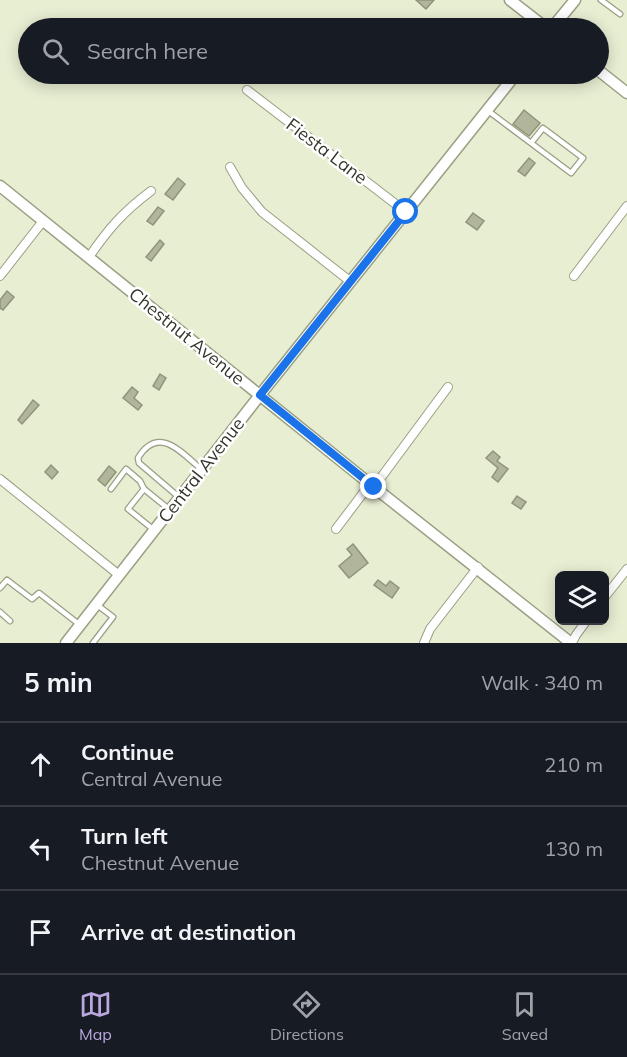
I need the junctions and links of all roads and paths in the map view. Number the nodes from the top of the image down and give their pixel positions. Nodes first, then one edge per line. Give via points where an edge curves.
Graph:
1 (510, 0) edge
2 (575, 0) edge
3 (601, 0) edge
4 (620, 14) dead end
5 (533, 18) edge
6 (560, 18) edge
7 (609, 79) edge
8 (508, 84) edge
9 (247, 90) dead end
10 (627, 93) edge
11 (487, 110) junction
12 (531, 143) junction
13 (230, 167) dead end
14 (0, 186) edge
15 (151, 191) dead end
16 (627, 206) edge
17 (406, 212) junction
18 (43, 221) junction
19 (89, 257) junction
20 (0, 276) edge
21 (574, 276) dead end
22 (351, 282) junction
23 (448, 387) dead end
24 (260, 395) junction
25 (201, 470) junction
26 (0, 479) edge
27 (372, 486) junction
28 (111, 489) dead end
29 (144, 489) junction
30 (180, 498) junction
31 (170, 510) junction
32 (336, 529) dead end
33 (154, 530) junction
34 (477, 567) junction
35 (627, 569) edge
36 (120, 575) junction
37 (0, 588) edge
38 (609, 592) edge
39 (96, 604) junction
40 (0, 612) edge
41 (10, 621) dead end
42 (80, 625) junction
43 (584, 625) edge
44 (66, 643) edge
45 (93, 643) edge
46 (424, 643) edge
47 (572, 643) edge

1 - 5 street
2 - 6 street
3 - 4 lane
7 - 10 street
8 - 11 street, Central Avenue
9 - 17 street, Fiesta Lane
11 - 12 lane
11 - 17 street, Central Avenue
12 - 12 lane via 571,173 583,158 543,128
13 - 22 street via 262,212
14 - 18 street, Chestnut Avenue
15 - 19 street via 108,228
16 - 21 street
17 - 22 street, Central Avenue
18 - 19 street, Chestnut Avenue
18 - 20 street
19 - 24 street, Chestnut Avenue
22 - 24 street, Central Avenue
23 - 27 street
24 - 25 street, Central Avenue
24 - 27 street, Chestnut Avenue
25 - 30 street, Central Avenue
25 - 30 lane via 169,444 157,441 143,450 139,463
26 - 36 street
27 - 32 street
27 - 34 street, Chestnut Avenue
28 - 29 lane via 126,470
29 - 31 lane
29 - 33 lane via 128,509
30 - 31 street, Central Avenue
31 - 33 street, Central Avenue
33 - 36 street, Central Avenue
34 - 46 street via 430,629
34 - 47 street, Chestnut Avenue
35 - 38 street
36 - 39 street, Central Avenue
37 - 42 lane via 7,580 32,599 39,594
39 - 42 street, Central Avenue
39 - 45 lane via 113,617
40 - 41 lane
42 - 44 street, Central Avenue
43 - 47 street

